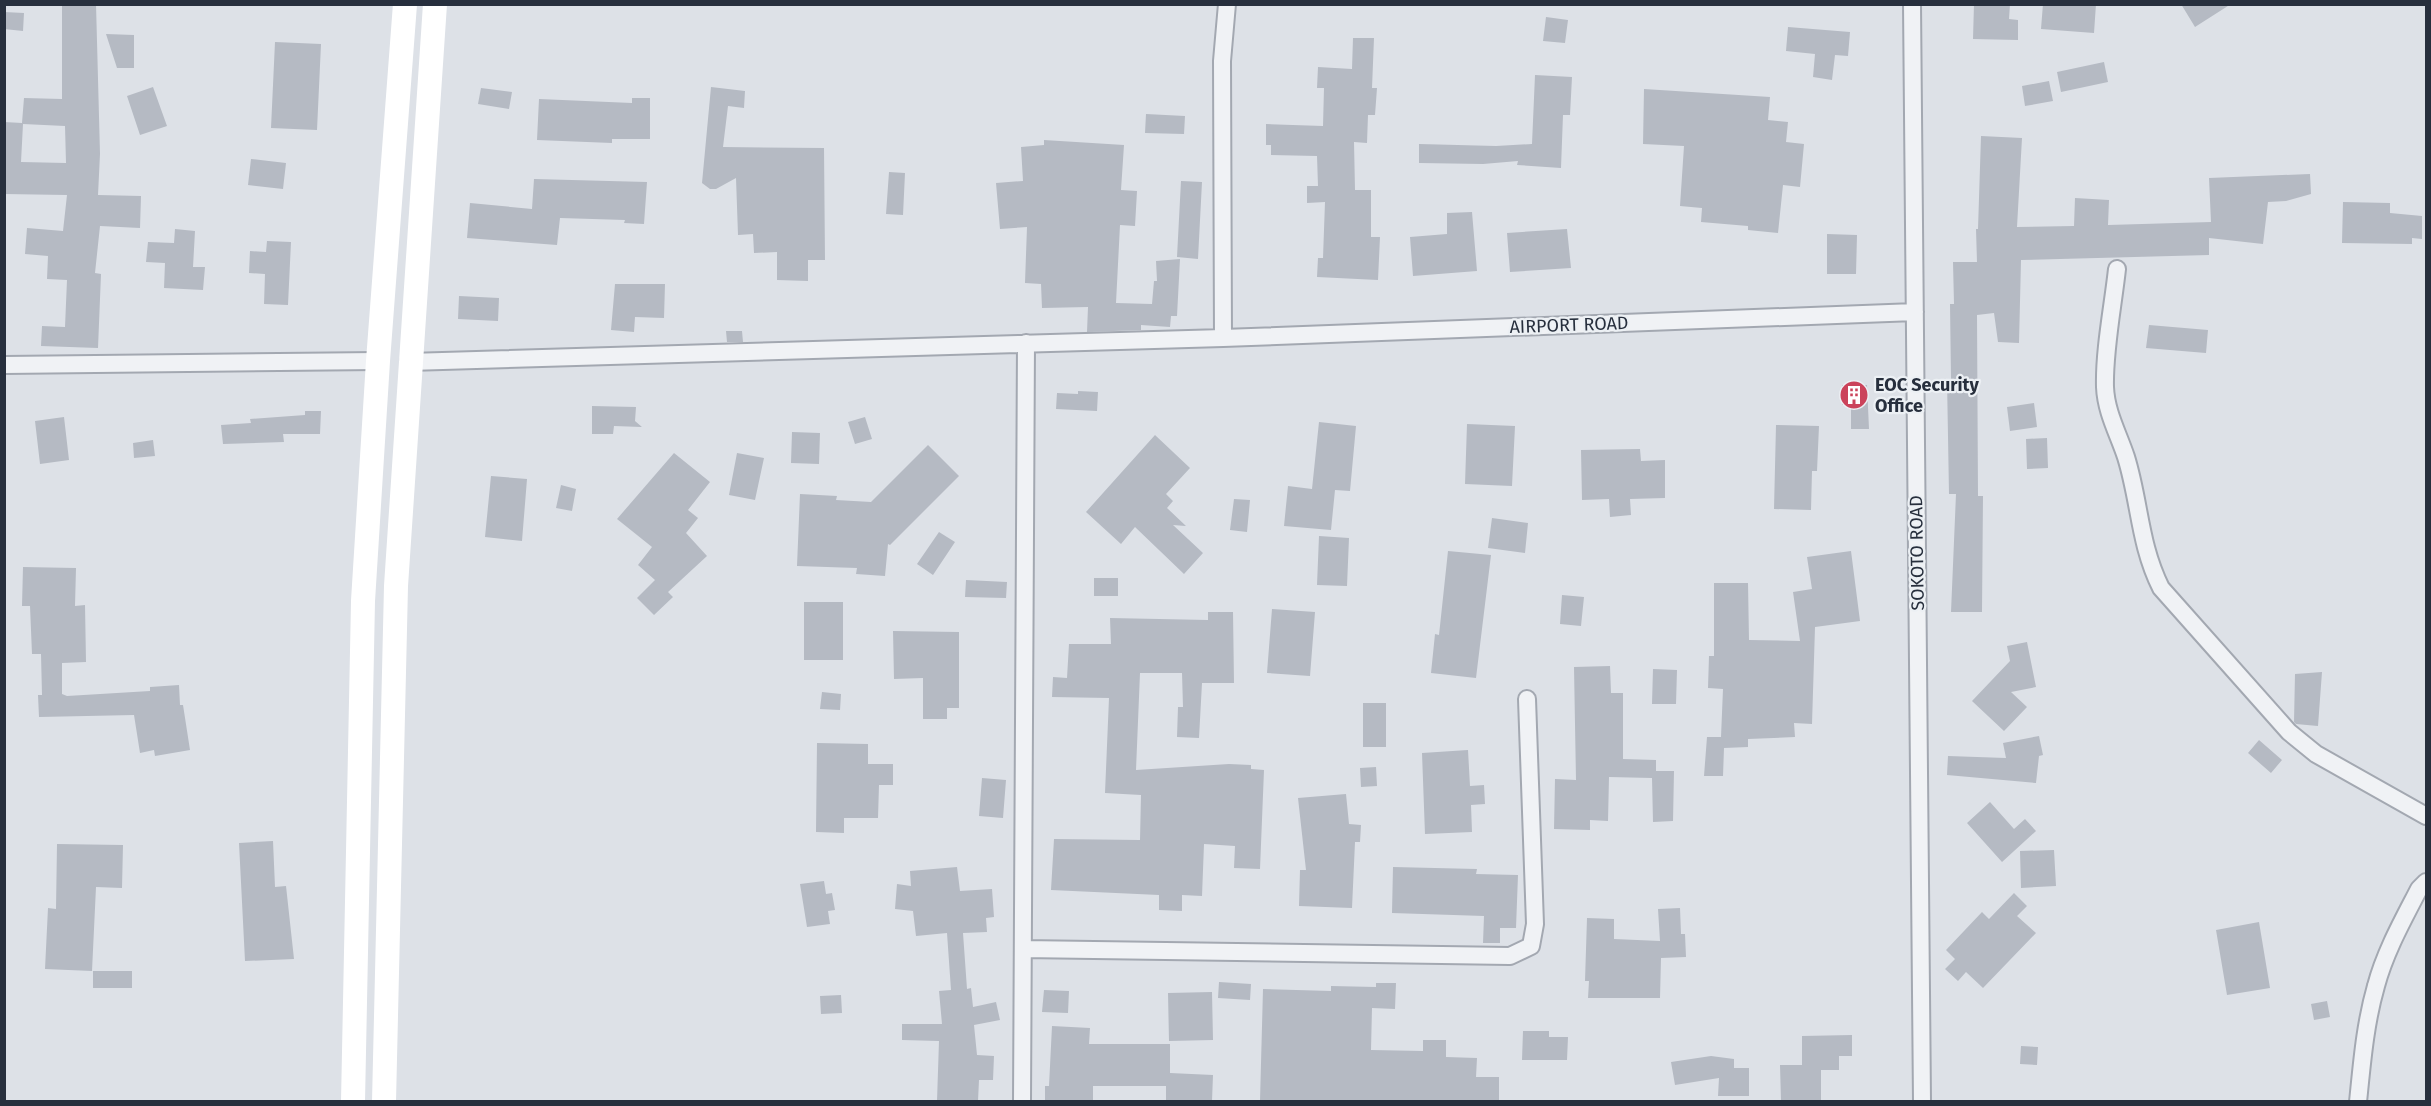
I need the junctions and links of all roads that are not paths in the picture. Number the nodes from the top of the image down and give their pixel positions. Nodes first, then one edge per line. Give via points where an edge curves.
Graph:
1 (405, 4) edge
2 (435, 4) edge
3 (1227, 4) edge
4 (1912, 4) edge
5 (2117, 269) dead end
6 (1915, 312) junction
7 (1223, 338) junction
8 (1026, 344) junction
9 (378, 361) junction
10 (409, 362) junction
11 (4, 364) edge
12 (1527, 699) dead end
13 (2427, 816) edge
14 (2427, 882) edge
15 (1023, 949) junction
16 (353, 1101) edge
17 (384, 1101) edge
18 (1022, 1101) edge
19 (1922, 1101) edge
20 (2358, 1101) edge

1 - 9 street
2 - 10 street
3 - 7 street via 1222,61
4 - 6 street, SOKOTO ROAD
5 - 13 street via 2105,386 2107,406 2128,468 2147,557 2161,588 2289,732 2316,754
6 - 7 street, AIRPORT ROAD
6 - 19 street, SOKOTO ROAD
7 - 8 street, AIRPORT ROAD
8 - 10 street, AIRPORT ROAD
8 - 15 street
9 - 11 street
9 - 16 street via 363,602
10 - 17 street via 395,597
12 - 15 street via 1534,924 1531,946 1510,956
14 - 20 street via 2419,889 2392,941 2376,985 2366,1029
15 - 18 street

